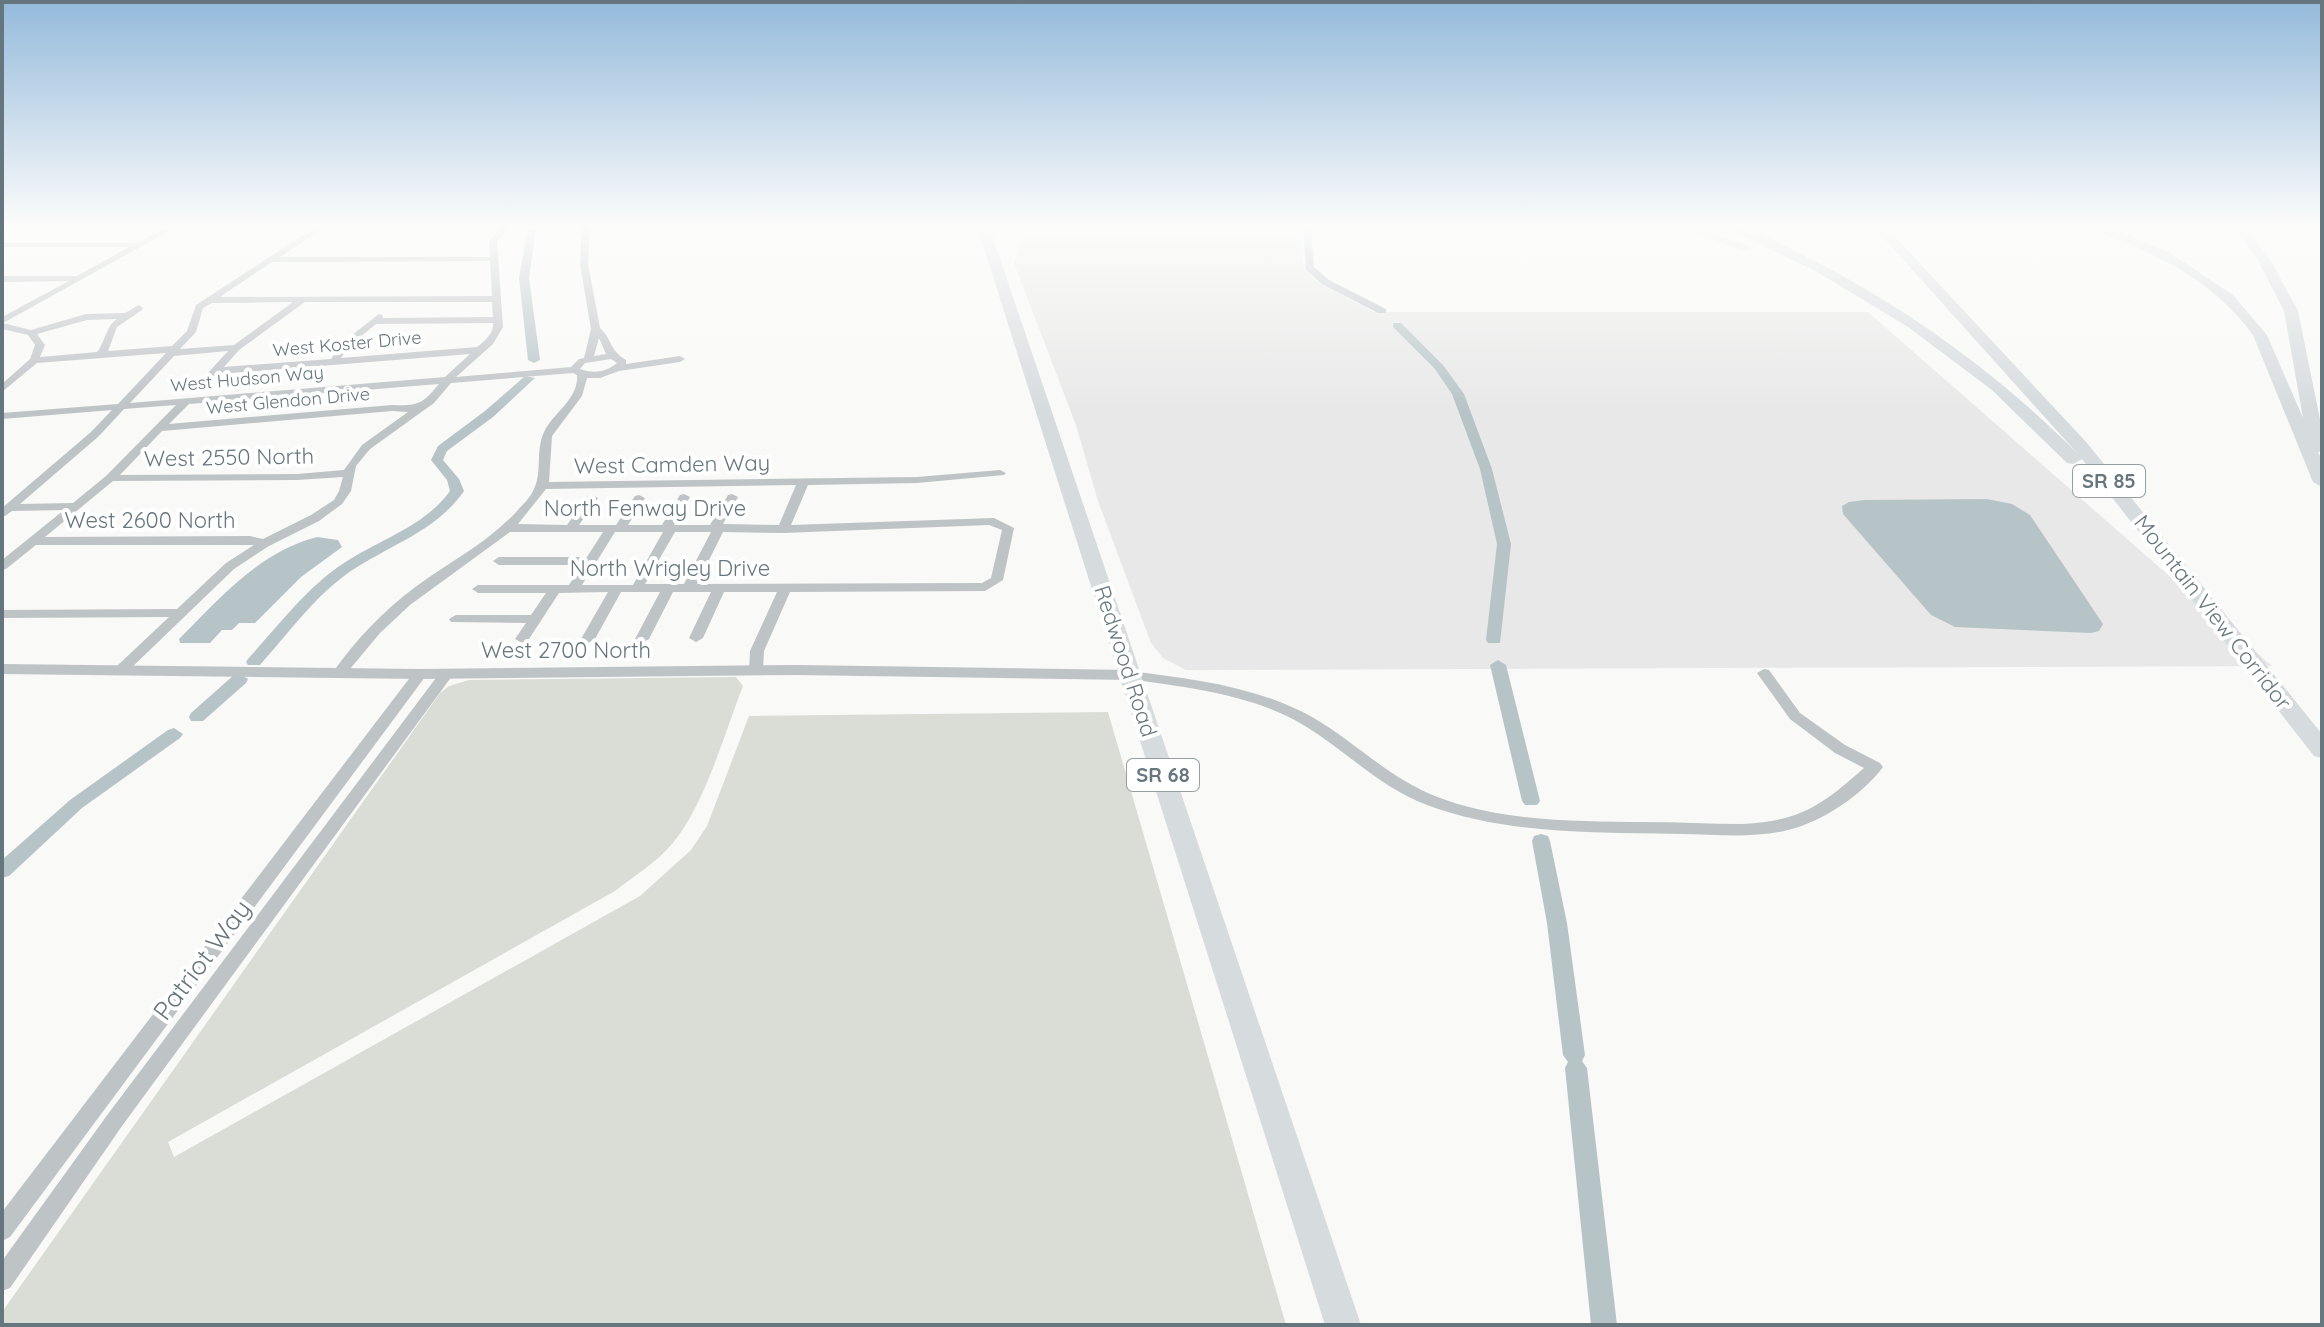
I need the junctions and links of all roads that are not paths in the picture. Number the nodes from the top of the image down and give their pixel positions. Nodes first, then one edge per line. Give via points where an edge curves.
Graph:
1 (62, 288) edge
2 (227, 288) edge
3 (495, 288) edge
4 (588, 288) edge
5 (1003, 288) edge
6 (1843, 288) edge
7 (1855, 288) edge
8 (1937, 288) edge
9 (2212, 288) edge
10 (2279, 288) edge
11 (400, 299) junction
12 (496, 299) junction
13 (209, 300) junction
14 (303, 300) junction
15 (87, 305) dead end
16 (139, 308) dead end
17 (126, 316) junction
18 (77, 319) junction
19 (498, 320) junction
20 (374, 321) junction
21 (2, 324) edge
22 (596, 329) junction
23 (31, 333) junction
24 (236, 348) junction
25 (481, 350) junction
26 (172, 351) junction
27 (100, 355) junction
28 (1962, 358) junction
29 (34, 360) junction
30 (334, 361) junction
31 (617, 361) junction
32 (581, 366) junction
33 (215, 371) junction
34 (605, 373) junction
35 (449, 378) junction
36 (200, 388) dead end
37 (2, 389) edge
38 (576, 398) junction
39 (187, 400) junction
40 (121, 406) junction
41 (417, 409) junction
42 (2, 416) edge
43 (162, 428) junction
44 (348, 473) junction
45 (1000, 473) dead end
46 (110, 478) junction
47 (2322, 479) edge
48 (803, 483) junction
49 (541, 486) junction
50 (684, 497) dead end
51 (732, 497) dead end
52 (592, 498) dead end
53 (639, 498) dead end
54 (77, 506) junction
55 (6, 511) edge
56 (717, 527) junction
57 (507, 528) junction
58 (571, 528) junction
59 (616, 528) junction
60 (668, 528) junction
61 (783, 529) junction
62 (35, 541) junction
63 (265, 543) junction
64 (499, 561) dead end
65 (591, 561) junction
66 (2, 566) edge
67 (720, 587) junction
68 (555, 588) junction
69 (573, 588) junction
70 (617, 588) junction
71 (637, 588) junction
72 (669, 588) junction
73 (689, 588) junction
74 (785, 588) junction
75 (478, 589) dead end
76 (180, 613) junction
77 (2, 614) edge
78 (456, 619) dead end
79 (536, 619) junction
80 (2218, 620) junction
81 (696, 638) dead end
82 (522, 639) dead end
83 (588, 639) dead end
84 (642, 639) dead end
85 (2, 669) edge
86 (122, 669) junction
87 (756, 671) junction
88 (340, 672) junction
89 (447, 673) junction
90 (1764, 673) dead end
91 (420, 674) junction
92 (1130, 675) junction
93 (2322, 750) edge
94 (2, 1230) edge
95 (2, 1280) edge
96 (1343, 1325) edge

1 - 21 street
2 - 13 street
3 - 12 street
4 - 22 street
5 - 92 main road, Redwood Road / SR 68
6 - 28 main road
7 - 28 main road
8 - 80 main road, Mountain View Corridor / SR 85 via 2047,406
9 - 47 main road via 2260,335
10 - 47 main road via 2291,311
11 - 12 street
11 - 14 street
11 - 20 street
12 - 19 street
13 - 14 street
13 - 26 street via 196,311 193,328
14 - 24 street
15 - 18 street via 70,316
16 - 17 street
17 - 18 street
17 - 27 street via 113,326
18 - 23 street
19 - 20 street
19 - 25 street via 496,334
20 - 30 street
21 - 23 street
22 - 31 street
22 - 32 street
23 - 29 street via 40,341
24 - 26 street
24 - 33 street
25 - 30 street, West Koster Drive
25 - 35 street
26 - 27 street
26 - 40 street
27 - 29 street
28 - 80 main road via 2066,451
29 - 37 street
30 - 33 street, West Koster Drive
31 - 32 street
31 - 34 street
32 - 34 street
32 - 35 street, West Hudson Way
32 - 38 street via 584,383
33 - 36 street
34 - 38 street
35 - 39 street, West Hudson Way
35 - 41 street
38 - 49 street via 545,439
39 - 40 street, West Hudson Way
39 - 43 street
40 - 42 street, West Hudson Way
40 - 55 street
41 - 43 street, West Glendon Drive
41 - 44 street via 372,441
43 - 46 street
44 - 46 street, West 2550 North
44 - 63 street via 345,491 331,508
45 - 48 street, West Camden Way
46 - 54 street
48 - 49 street, West Camden Way
48 - 61 street
49 - 57 street
50 - 60 street
51 - 56 street
52 - 58 street
53 - 59 street
54 - 55 street
54 - 62 street
56 - 60 street, North Fenway Drive
56 - 61 street, North Fenway Drive
56 - 73 street
57 - 58 street, North Fenway Drive
57 - 88 street via 384,620
58 - 59 street, North Fenway Drive
59 - 60 street, North Fenway Drive
59 - 65 street
60 - 71 street
61 - 74 street, North Fenway Drive via 990,521 1008,528 997,580 985,587
62 - 63 street, West 2600 North
62 - 66 street
63 - 76 street via 230,566
64 - 65 street
65 - 69 street
67 - 73 street, North Wrigley Drive
67 - 74 street, North Wrigley Drive
67 - 81 street
68 - 69 street, North Wrigley Drive
68 - 75 street, North Wrigley Drive
68 - 79 street
69 - 70 street, North Wrigley Drive
70 - 71 street, North Wrigley Drive
70 - 83 street
71 - 72 street, North Wrigley Drive
72 - 73 street, North Wrigley Drive
72 - 84 street
74 - 87 street via 757,651
76 - 77 street
76 - 86 street
78 - 79 street
79 - 82 street
80 - 93 main road, Mountain View Corridor / SR 85
85 - 86 street, West 2700 North
86 - 88 street, West 2700 North
87 - 89 street, West 2700 North
87 - 92 street, West 2700 North
88 - 91 street, West 2700 North
89 - 91 street, West 2700 North
89 - 95 street, Patriot Way
90 - 92 street via 1795,716 1875,767 1834,803 1801,821 1732,830 1515,821 1453,808 1412,793 1311,723 1264,699
91 - 94 street, Patriot Way
92 - 96 main road, Redwood Road / SR 68

